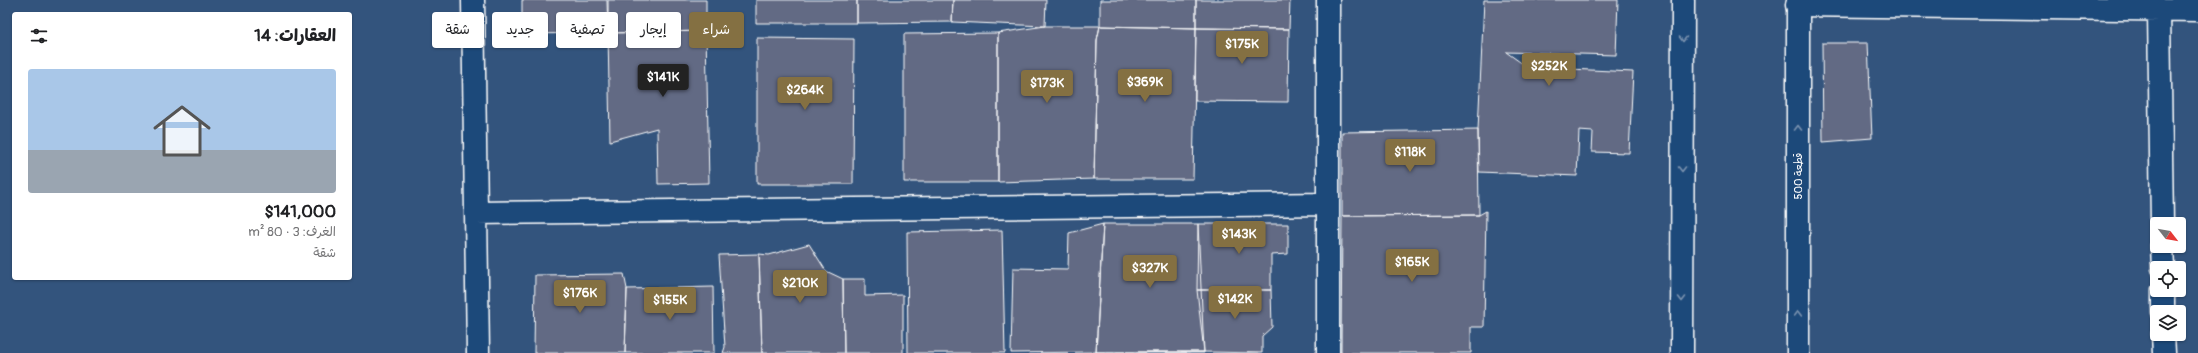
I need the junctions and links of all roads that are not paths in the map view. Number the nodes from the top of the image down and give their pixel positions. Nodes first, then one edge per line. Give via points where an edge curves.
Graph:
1 (473, 0) edge
2 (1328, 0) edge
3 (1682, 0) edge
4 (1798, 3) edge
5 (2198, 10) edge
6 (2159, 11) junction
7 (1328, 204) junction
8 (476, 213) junction
9 (2162, 217) edge
10 (2163, 341) edge
11 (478, 353) edge
12 (1328, 353) edge
13 (1682, 353) edge
14 (1798, 353) edge
15 (2164, 353) edge

1 - 8 street
2 - 7 street
3 -> 13 street
4 - 6 street
14 -> 4 street, قطعة 500
5 - 6 street
6 - 9 street
7 - 8 street
7 - 12 street
8 - 11 street
10 - 15 street

